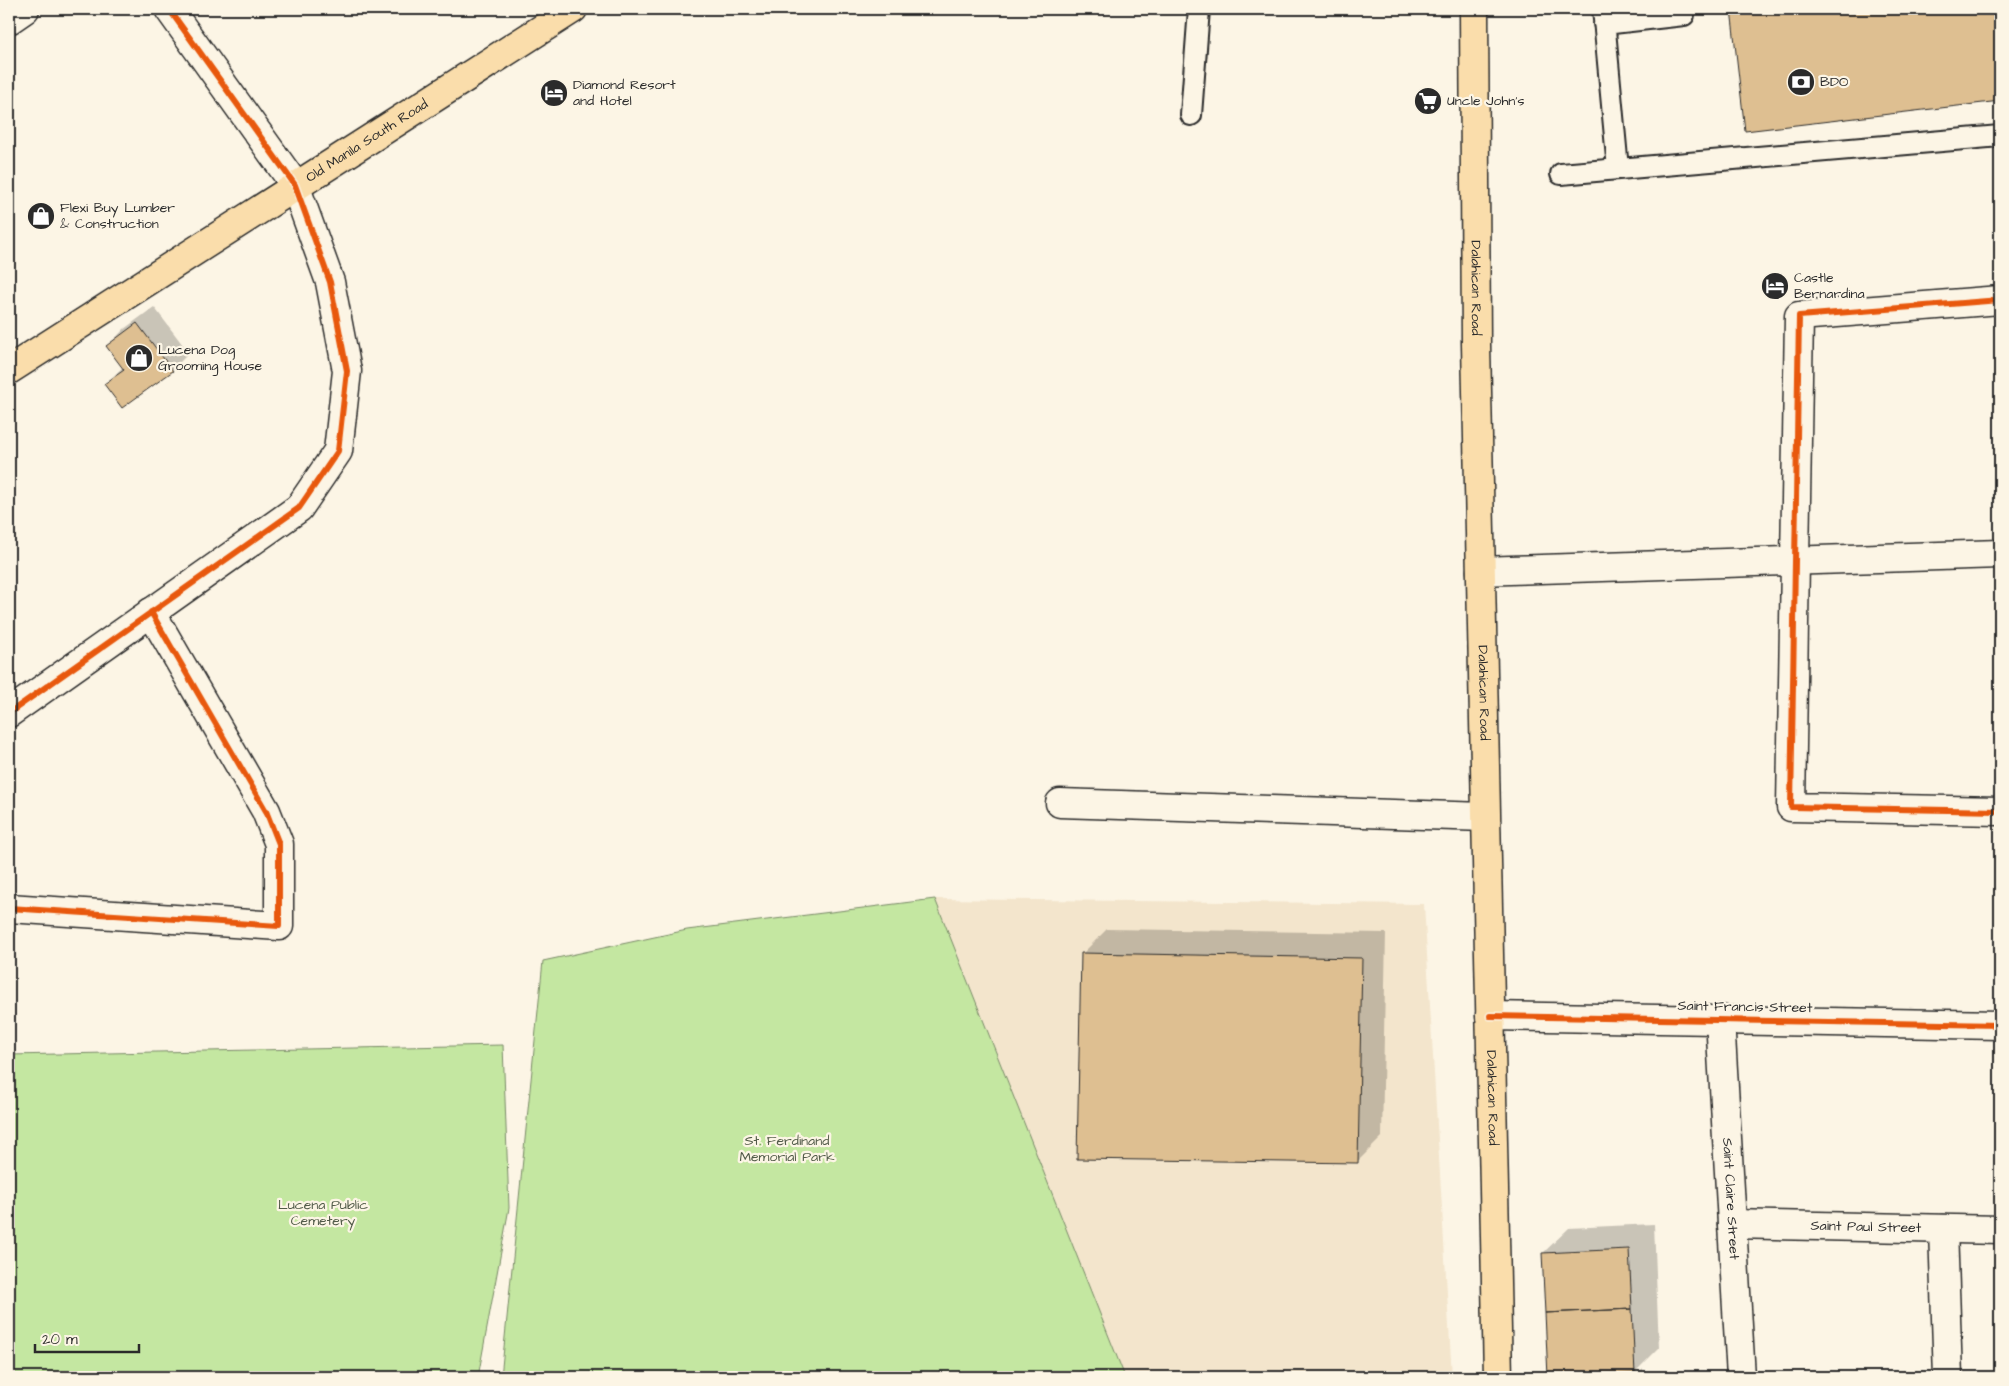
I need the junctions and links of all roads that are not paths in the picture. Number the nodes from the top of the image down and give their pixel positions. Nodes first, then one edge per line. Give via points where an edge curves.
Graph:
1 (26, 9) edge
2 (169, 9) edge
3 (572, 9) edge
4 (1199, 9) edge
5 (1474, 9) edge
6 (1684, 15) dead end
7 (1603, 16) edge
8 (9, 20) edge
9 (1191, 115) dead end
10 (2000, 136) edge
11 (1618, 169) junction
12 (1561, 174) dead end
13 (296, 185) junction
14 (2000, 300) edge
15 (9, 370) edge
16 (2000, 554) edge
17 (1795, 561) junction
18 (1481, 571) junction
19 (151, 612) junction
20 (9, 713) edge
21 (1060, 802) dead end
22 (2000, 811) edge
23 (1485, 817) junction
24 (9, 908) edge
25 (1490, 1016) junction
26 (1720, 1019) junction
27 (2000, 1025) edge
28 (1732, 1224) junction
29 (1943, 1228) junction
30 (2000, 1230) edge
31 (1498, 1377) edge
32 (1741, 1377) edge
33 (1948, 1377) edge

1 - 8 street
2 - 13 street
3 - 13 main road, Old Manila South Road
4 - 9 lane
5 - 18 main road, Dalahican Road
6 - 7 lane
7 - 11 lane
10 - 11 lane
11 - 12 lane
13 - 15 main road, Old Manila South Road
13 - 19 street via 330,282 347,371 338,451 299,508
14 - 17 street via 1799,316
16 - 17 street
17 - 18 street
17 - 22 street via 1792,807
18 - 23 main road, Dalahican Road
19 - 20 street
19 - 24 street via 266,811 279,844 279,926
21 - 23 street
23 - 25 main road, Dalahican Road
25 - 26 street, Saint Francis Street
25 - 31 main road, Dalahican Road
26 - 27 street, Saint Francis Street
26 - 28 street, Saint Claire Street
28 - 29 street, Saint Paul Street
28 - 32 street, Saint Claire Street
29 - 30 street, Saint Paul Street
29 - 33 street

